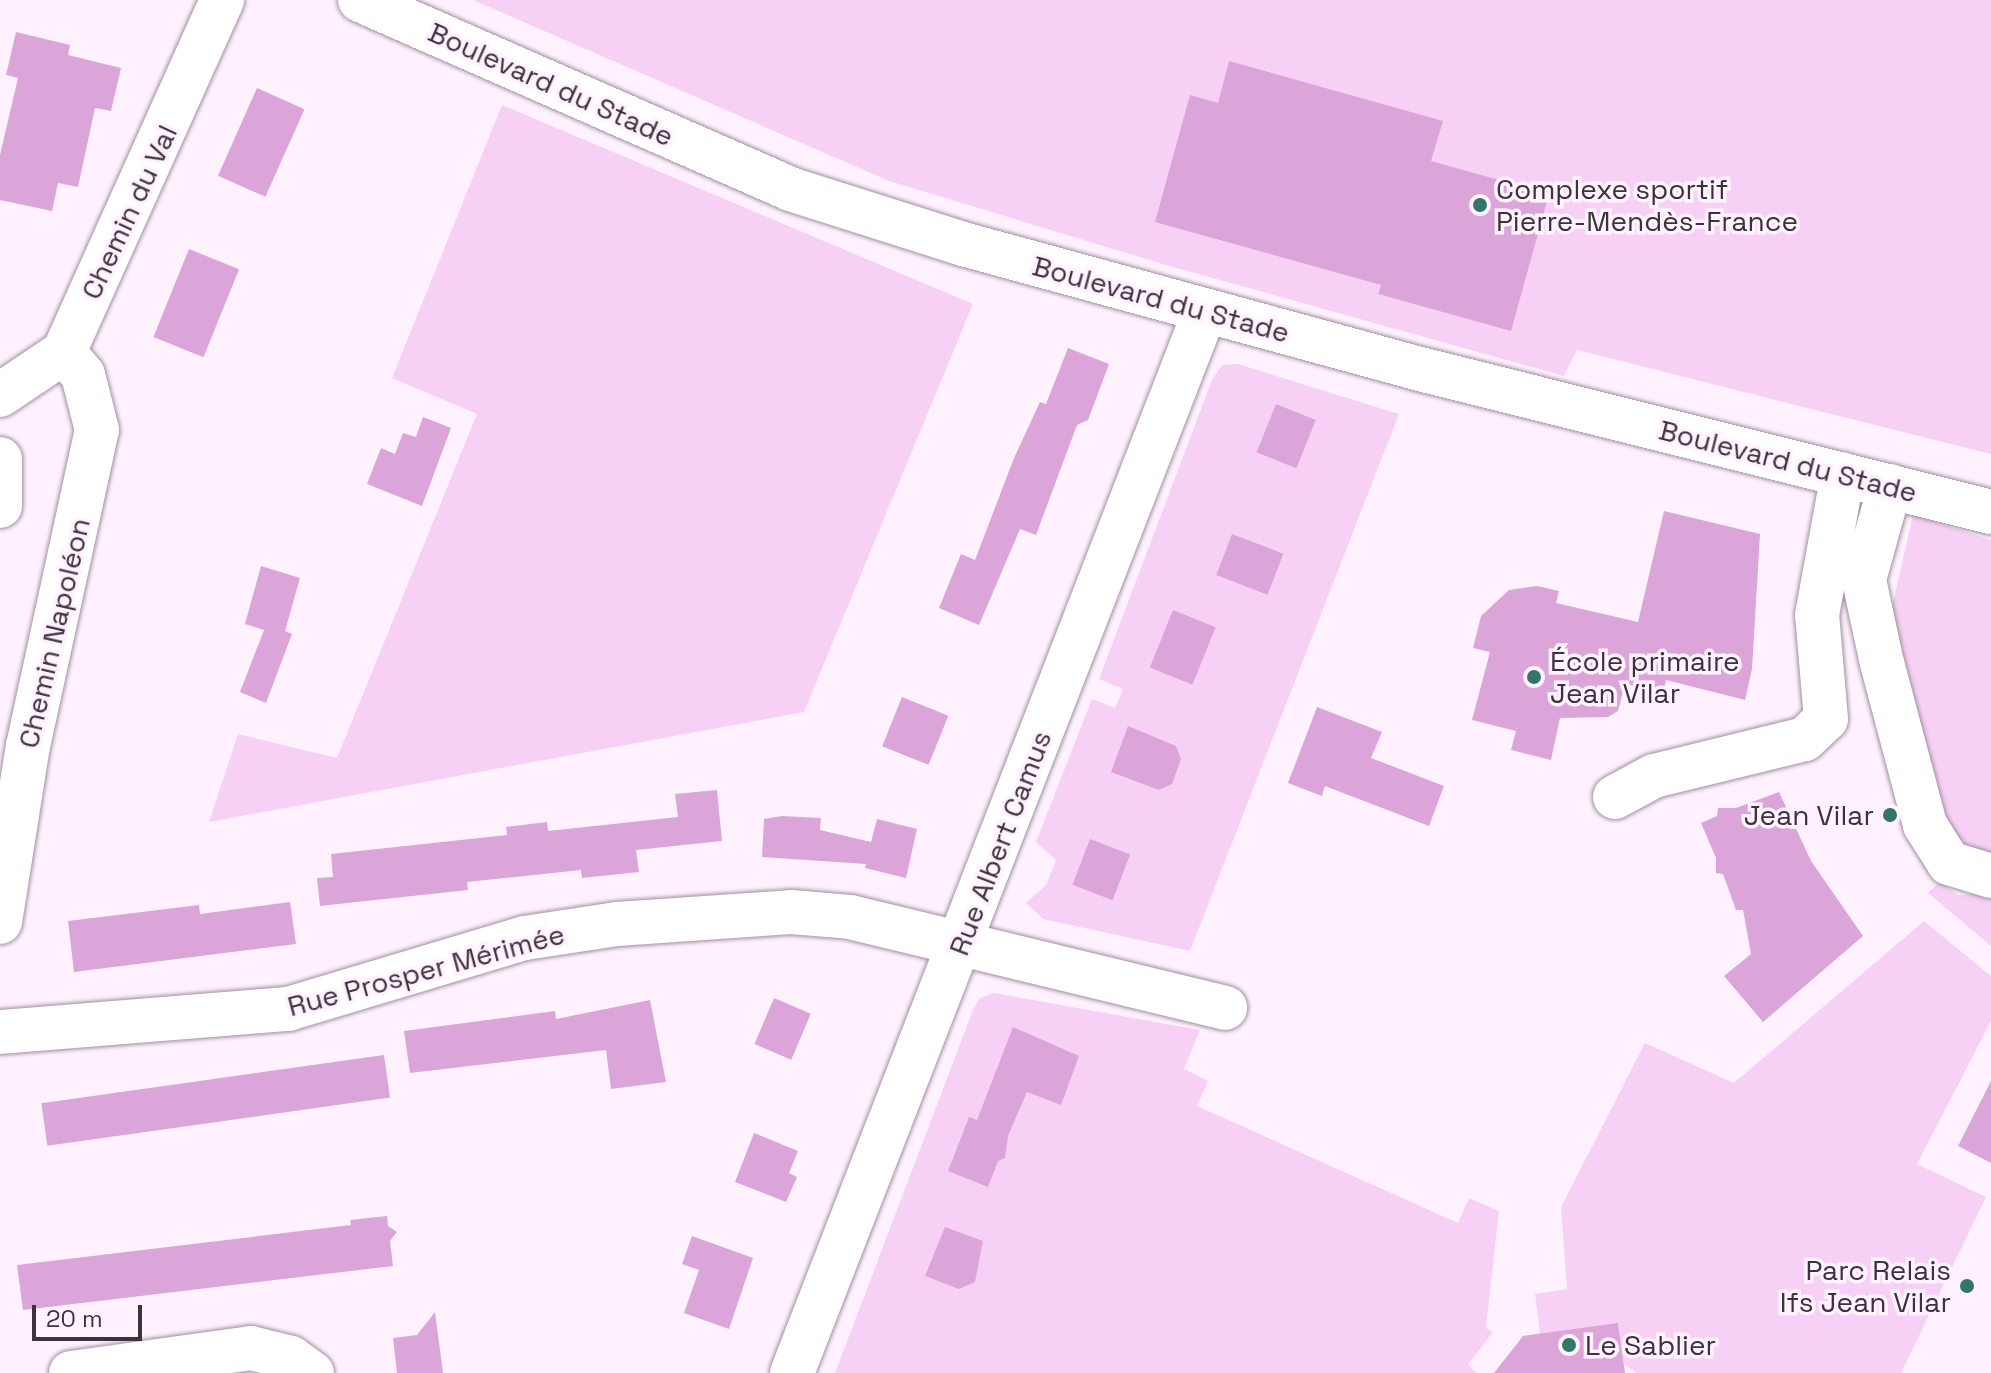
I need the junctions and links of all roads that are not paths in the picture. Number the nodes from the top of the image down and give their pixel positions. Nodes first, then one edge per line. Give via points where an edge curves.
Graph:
1 (222, 0) edge
2 (360, 0) edge
3 (1205, 311) junction
4 (64, 352) junction
5 (0, 395) edge
6 (0, 459) edge
7 (1843, 474) junction
8 (1890, 486) junction
9 (0, 506) edge
10 (1991, 512) edge
11 (1615, 797) dead end
12 (1991, 876) edge
13 (0, 922) edge
14 (961, 945) junction
15 (1225, 1008) dead end
16 (0, 1032) edge
17 (71, 1373) edge
18 (312, 1373) edge
19 (792, 1373) edge

1 - 4 street, Chemin du Val
2 - 3 street, Boulevard du Stade via 790,189 1003,256
3 - 7 street, Boulevard du Stade
3 - 14 street, Rue Albert Camus
4 - 5 street
4 - 13 street, Chemin Napoléon via 83,375 96,441 28,746
6 - 9 street
7 - 8 street, Boulevard du Stade
7 - 11 street via 1817,615 1826,719 1805,739 1654,776
8 - 10 street, Boulevard du Stade
8 - 12 street via 1864,580 1886,678 1925,825 1949,863
14 - 15 street, Rue Prosper Mérimée
14 - 16 street, Rue Prosper Mérimée via 850,917 791,912 617,924 525,938 288,1009
14 - 19 street, Rue Albert Camus
17 - 18 street via 251,1348 291,1358

